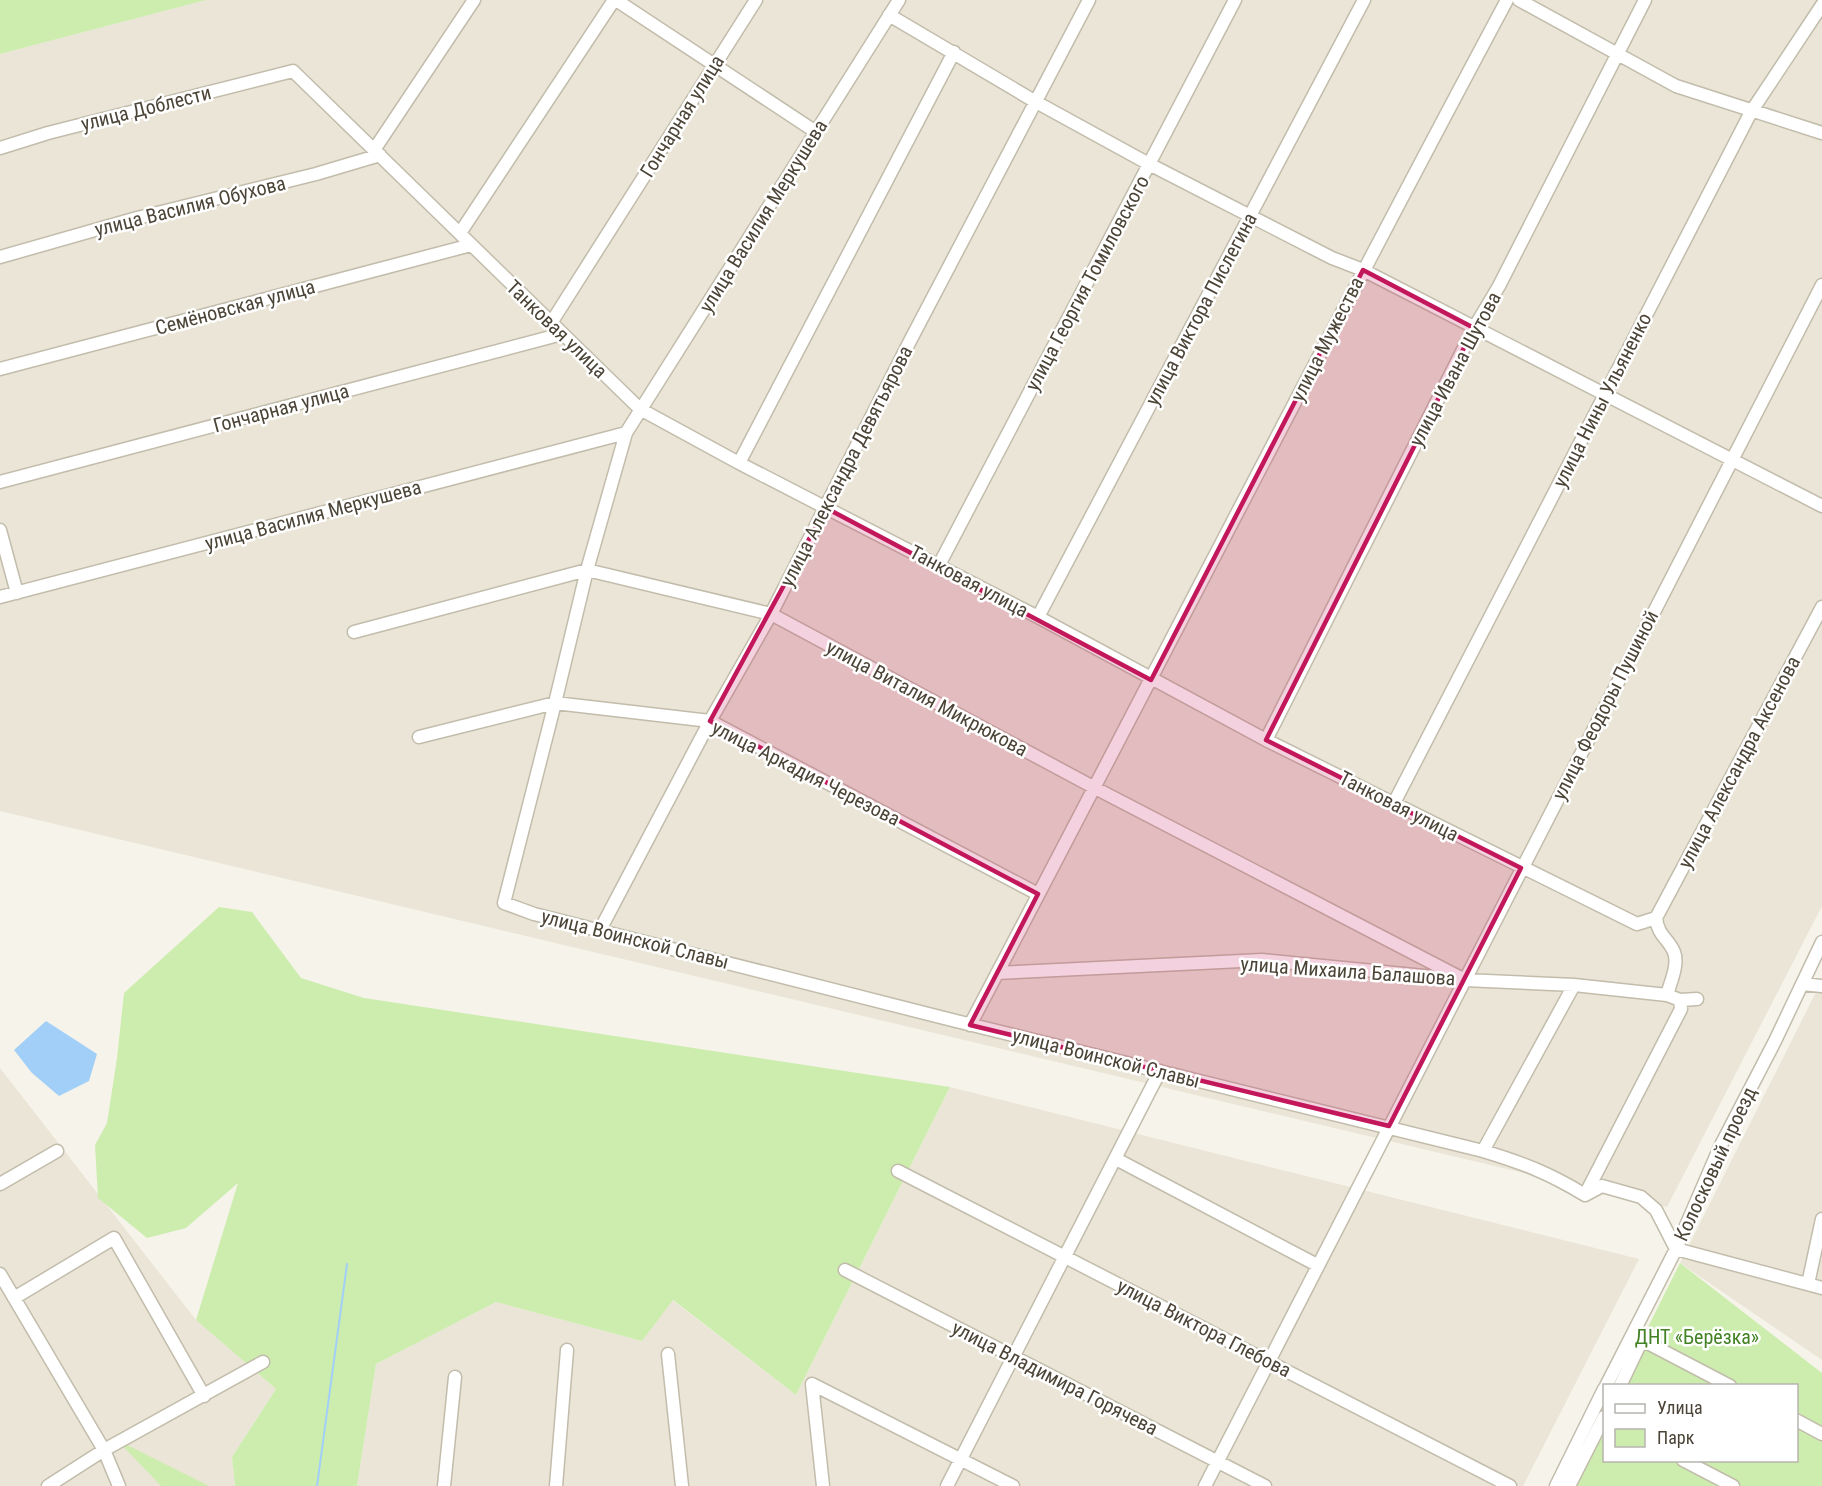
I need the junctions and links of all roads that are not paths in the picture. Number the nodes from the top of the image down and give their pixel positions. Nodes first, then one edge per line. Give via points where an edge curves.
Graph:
1 (474, 0) edge
2 (615, 0) edge
3 (756, 0) edge
4 (899, 0) edge
5 (1089, 0) edge
6 (1235, 0) edge
7 (1364, 0) edge
8 (1507, 0) edge
9 (1519, 0) edge
10 (1645, 0) edge
11 (1822, 5) edge
12 (889, 15) junction
13 (954, 52) junction
14 (1617, 53) junction
15 (715, 64) junction
16 (293, 71) joint
17 (1036, 102) junction
18 (1751, 111) junction
19 (816, 132) junction
20 (1822, 133) edge
21 (0, 148) edge
22 (377, 152) junction
23 (1149, 164) junction
24 (1251, 215) junction
25 (460, 233) junction
26 (471, 245) junction
27 (0, 257) edge
28 (1362, 270) junction
29 (1822, 285) edge
30 (551, 323) junction
31 (1473, 328) junction
32 (562, 334) junction
33 (0, 369) edge
34 (1605, 393) junction
35 (640, 410) junction
36 (626, 433) junction
37 (1732, 458) junction
38 (739, 463) junction
39 (0, 482) edge
40 (1822, 506) edge
41 (826, 508) junction
42 (0, 530) edge
43 (939, 565) junction
44 (587, 570) junction
45 (17, 593) junction
46 (0, 597) edge
47 (1822, 606) edge
48 (771, 614) junction
49 (1038, 617) junction
50 (354, 632) dead end
51 (1151, 680) junction
52 (555, 703) junction
53 (710, 721) junction
54 (419, 737) dead end
55 (1266, 740) junction
56 (1095, 788) junction
57 (1394, 802) junction
58 (1521, 868) junction
59 (1038, 894) junction
60 (504, 903) joint
61 (1656, 918) junction
62 (600, 930) junction
63 (1822, 942) edge
64 (997, 973) junction
65 (1465, 980) junction
66 (1802, 984) junction
67 (1574, 985) junction
68 (1822, 986) edge
69 (1667, 995) junction
70 (1697, 999) dead end
71 (1680, 1000) junction
72 (970, 1024) junction
73 (1160, 1071) junction
74 (1389, 1126) junction
75 (57, 1151) dead end
76 (1483, 1151) junction
77 (1116, 1159) junction
78 (898, 1171) dead end
79 (0, 1184) edge
80 (1585, 1195) junction
81 (1822, 1219) edge
82 (1676, 1249) junction
83 (1065, 1256) junction
84 (1317, 1265) junction
85 (846, 1270) dead end
86 (0, 1274) edge
87 (1808, 1284) junction
88 (1822, 1288) edge
89 (14, 1298) junction
90 (567, 1350) dead end
91 (668, 1354) dead end
92 (1014, 1356) junction
93 (263, 1362) dead end
94 (1270, 1362) junction
95 (455, 1377) dead end
96 (1607, 1384) edge
97 (1621, 1384) edge
98 (1726, 1384) edge
99 (1603, 1391) edge
100 (204, 1396) junction
101 (1603, 1421) edge
102 (1798, 1421) edge
103 (1822, 1434) edge
104 (104, 1450) junction
105 (960, 1460) junction
106 (1217, 1462) junction
107 (1685, 1462) edge
108 (48, 1486) edge
109 (119, 1486) edge
110 (444, 1486) edge
111 (556, 1486) edge
112 (682, 1486) edge
113 (823, 1486) edge
114 (947, 1486) edge
115 (1013, 1486) edge
116 (1205, 1486) edge
117 (1265, 1486) edge
118 (1510, 1486) edge
119 (1556, 1486) edge
120 (1569, 1486) edge
121 (1733, 1486) edge

1 - 22 street
2 - 15 street
2 - 25 street
3 - 15 street, Гончарная улица
4 - 12 street, улица Василия Меркушева
5 - 17 street, улица Александра Девятьярова
6 - 23 street, улица Георгия Томиловского
7 - 24 street, улица Виктора Пислегина
8 - 28 street, улица Мужества
9 - 14 street
10 - 14 street, улица Ивана Шутова
11 - 18 street, улица Нины Ульяненко
12 - 13 street
12 - 19 street, улица Василия Меркушева
13 - 17 street
13 - 38 street
14 - 18 street via 1676,86
14 - 31 street, улица Ивана Шутова via 1499,286
15 - 19 street
15 - 30 street, Гончарная улица
16 - 21 street, улица Доблести
16 - 22 street, Танковая улица
17 - 23 street
17 - 41 street, улица Александра Девятьярова
18 - 20 street
18 - 34 street, улица Нины Ульяненко
19 - 35 street, улица Василия Меркушева
22 - 25 street, Танковая улица
22 - 27 street, улица Василия Обухова via 316,174
23 - 24 street
23 - 43 street, улица Георгия Томиловского
24 - 28 street
24 - 49 street, улица Виктора Пислегина
25 - 26 street, Танковая улица
26 - 30 street, Танковая улица
26 - 33 street, Семёновская улица
28 - 31 street
28 - 51 street, улица Мужества
29 - 37 street, улица Феодоры Пушиной
30 - 32 street, Танковая улица
31 - 34 street
31 - 55 street, улица Ивана Шутова
32 - 35 street, Танковая улица
32 - 39 street, Гончарная улица
34 - 37 street
34 - 57 street, улица Нины Ульяненко
35 - 36 street, улица Василия Меркушева
35 - 38 street, Танковая улица
36 - 44 street, улица Василия Меркушева
36 - 45 street, улица Василия Меркушева
37 - 40 street
37 - 58 street, улица Феодоры Пушиной
38 - 41 street, Танковая улица
41 - 43 street, Танковая улица
41 - 48 street, улица Александра Девятьярова
42 - 45 street
43 - 49 street, Танковая улица
44 - 48 street, улица Виталия Микрюкова
44 - 50 street, улица Виталия Микрюкова
44 - 52 street, улица Василия Меркушева
45 - 46 street, улица Василия Меркушева
47 - 61 street, улица Александра Аксенова
48 - 53 street, улица Александра Девятьярова
48 - 56 street, улица Виталия Микрюкова
49 - 51 street, Танковая улица
51 - 55 street, Танковая улица
51 - 56 street, улица Мужества
52 - 53 street, улица Аркадия Черезова
52 - 54 street, улица Аркадия Черезова
52 - 60 street, улица Василия Меркушева
53 - 59 street, улица Аркадия Черезова
53 - 62 street, улица Александра Девятьярова
55 - 57 street, Танковая улица
56 - 59 street, улица Мужества
56 - 65 street, улица Виталия Микрюкова
57 - 58 street, Танковая улица
58 - 61 street, Танковая улица via 1637,924
58 - 65 street, улица Феодоры Пушиной
59 - 64 street, улица Мужества
60 - 62 street, улица Воинской Славы
61 - 69 street via 1657,930 1674,952 1676,964
62 - 72 street, улица Воинской Славы
63 - 66 street, Колосковый проезд
64 - 65 street, улица Михаила Балашова via 1262,960
64 - 72 street, улица Мужества
65 - 67 street, улица Михаила Балашова
65 - 74 street, улица Феодоры Пушиной
66 - 68 street
66 - 82 street, Колосковый проезд via 1720,1147
67 - 69 street, улица Михаила Балашова
67 - 76 street
69 - 71 street, улица Михаила Балашова
70 - 71 street, улица Михаила Балашова
71 - 80 street via 1682,1009
72 - 73 street, улица Воинской Славы
73 - 74 street, улица Воинской Славы
73 - 77 street
74 - 76 street, улица Воинской Славы
74 - 84 street, улица Феодоры Пушиной
75 - 79 street
76 - 80 street, улица Воинской Славы via 1529,1165
77 - 83 street
77 - 84 street
78 - 83 street, улица Виктора Глебова
80 - 82 street via 1602,1186 1641,1197 1656,1210
81 - 87 street
82 - 87 street
82 - 96 street, Колосковый проезд
83 - 92 street
83 - 94 street, улица Виктора Глебова
84 - 94 street, улица Феодоры Пушиной
85 - 92 street, улица Владимира Горячева
86 - 89 street
87 - 88 street
89 - 100 street via 114,1238
89 - 104 street
90 - 111 street
91 - 112 street
92 - 105 street
92 - 106 street, улица Владимира Горячева
93 - 100 street
94 - 106 street, улица Феодоры Пушиной
94 - 118 street, улица Виктора Глебова
95 - 110 street
97 - 98 street via 1642,1340
99 - 119 street, Колосковый проезд
100 - 104 street
101 - 120 street
102 - 103 street
104 - 108 street
104 - 109 street
105 - 113 street via 812,1383
105 - 114 street
105 - 115 street
106 - 116 street, улица Феодоры Пушиной
106 - 117 street, улица Владимира Горячева
107 - 121 street

